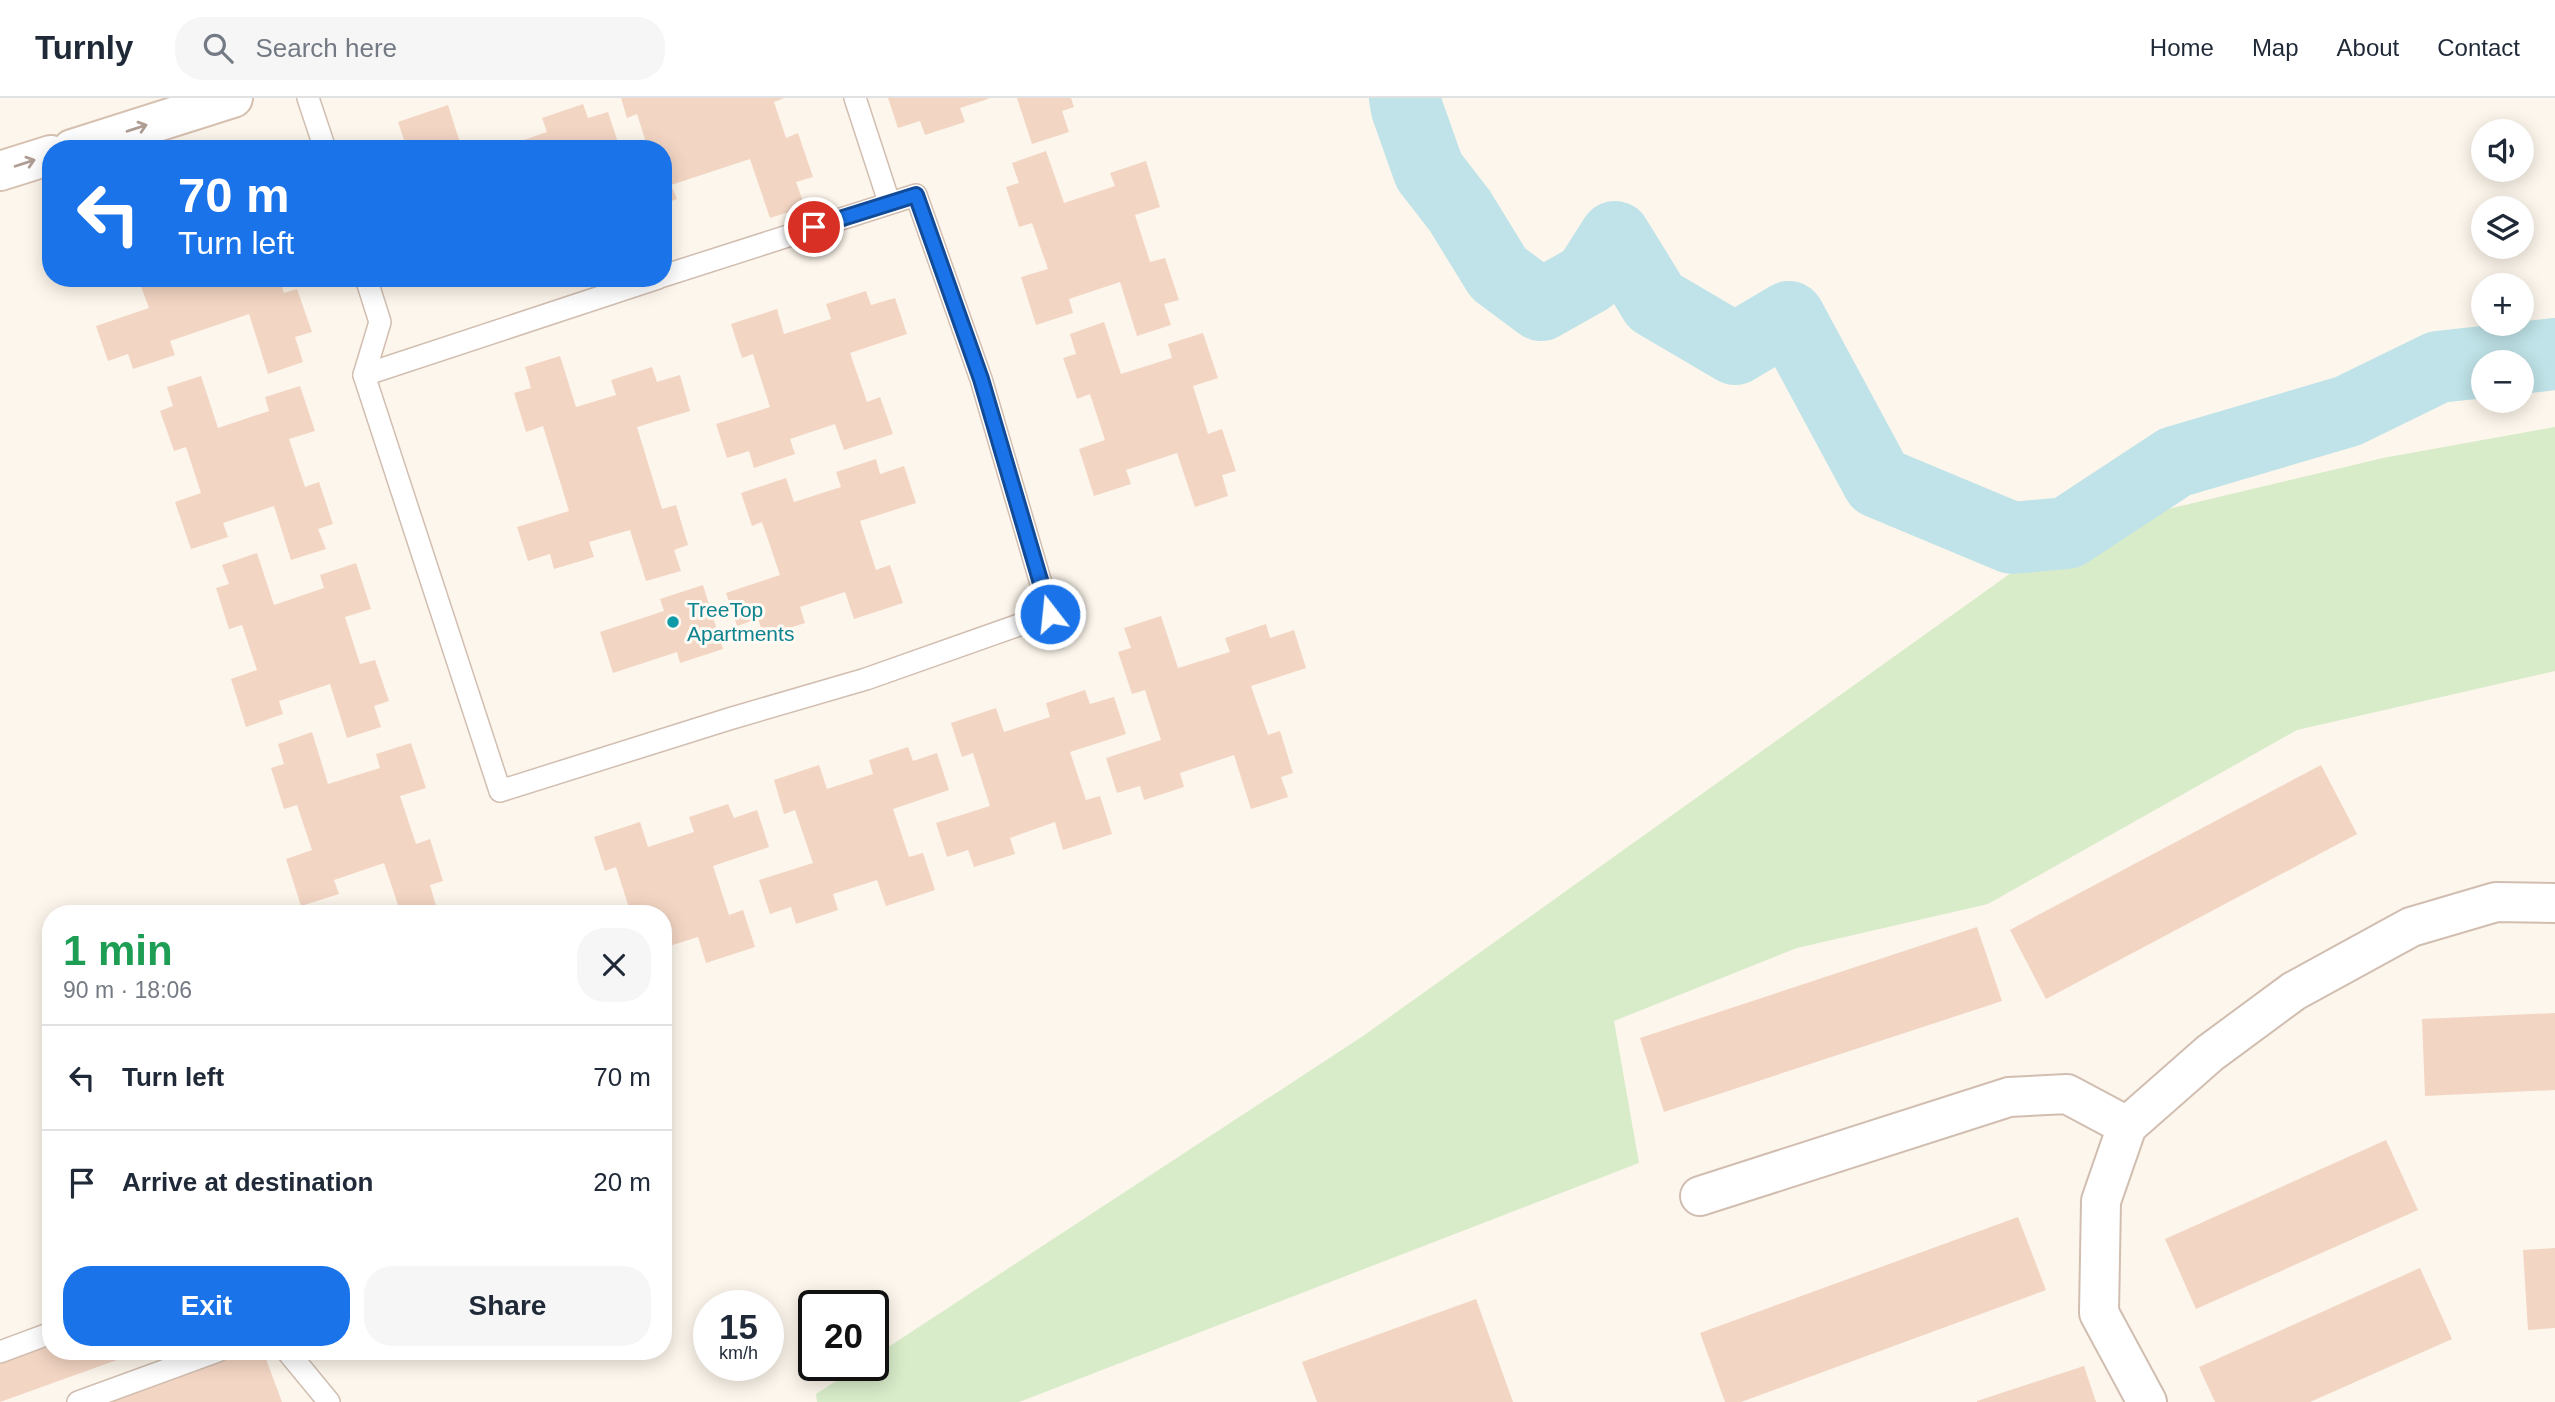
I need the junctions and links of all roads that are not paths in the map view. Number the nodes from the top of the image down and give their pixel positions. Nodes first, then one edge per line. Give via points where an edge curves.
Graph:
1 (233, 98) edge
2 (308, 98) edge
3 (855, 98) edge
4 (100, 140) edge
5 (322, 140) edge
6 (42, 158) edge
7 (0, 172) edge
8 (889, 202) junction
9 (672, 273) edge
10 (369, 287) edge
11 (631, 287) edge
12 (364, 375) junction
13 (2555, 903) edge
14 (2127, 1126) junction
15 (1700, 1196) dead end
16 (42, 1336) edge
17 (0, 1352) edge
18 (193, 1360) edge
19 (294, 1360) edge
20 (78, 1402) edge
21 (329, 1402) edge
22 (2147, 1402) edge

4 -> 1 street
2 - 5 lane
3 - 8 lane
7 -> 6 street
8 - 9 lane
8 - 12 lane via 916,195 981,379 1050,614 866,679 500,791
10 - 12 lane via 380,322
11 - 12 lane
13 - 14 street via 2496,902 2410,927 2294,991 2210,1053
14 - 15 street via 2067,1094 2009,1097
14 - 22 street via 2101,1201 2099,1313
16 - 17 lane
18 - 20 lane
19 - 21 lane

